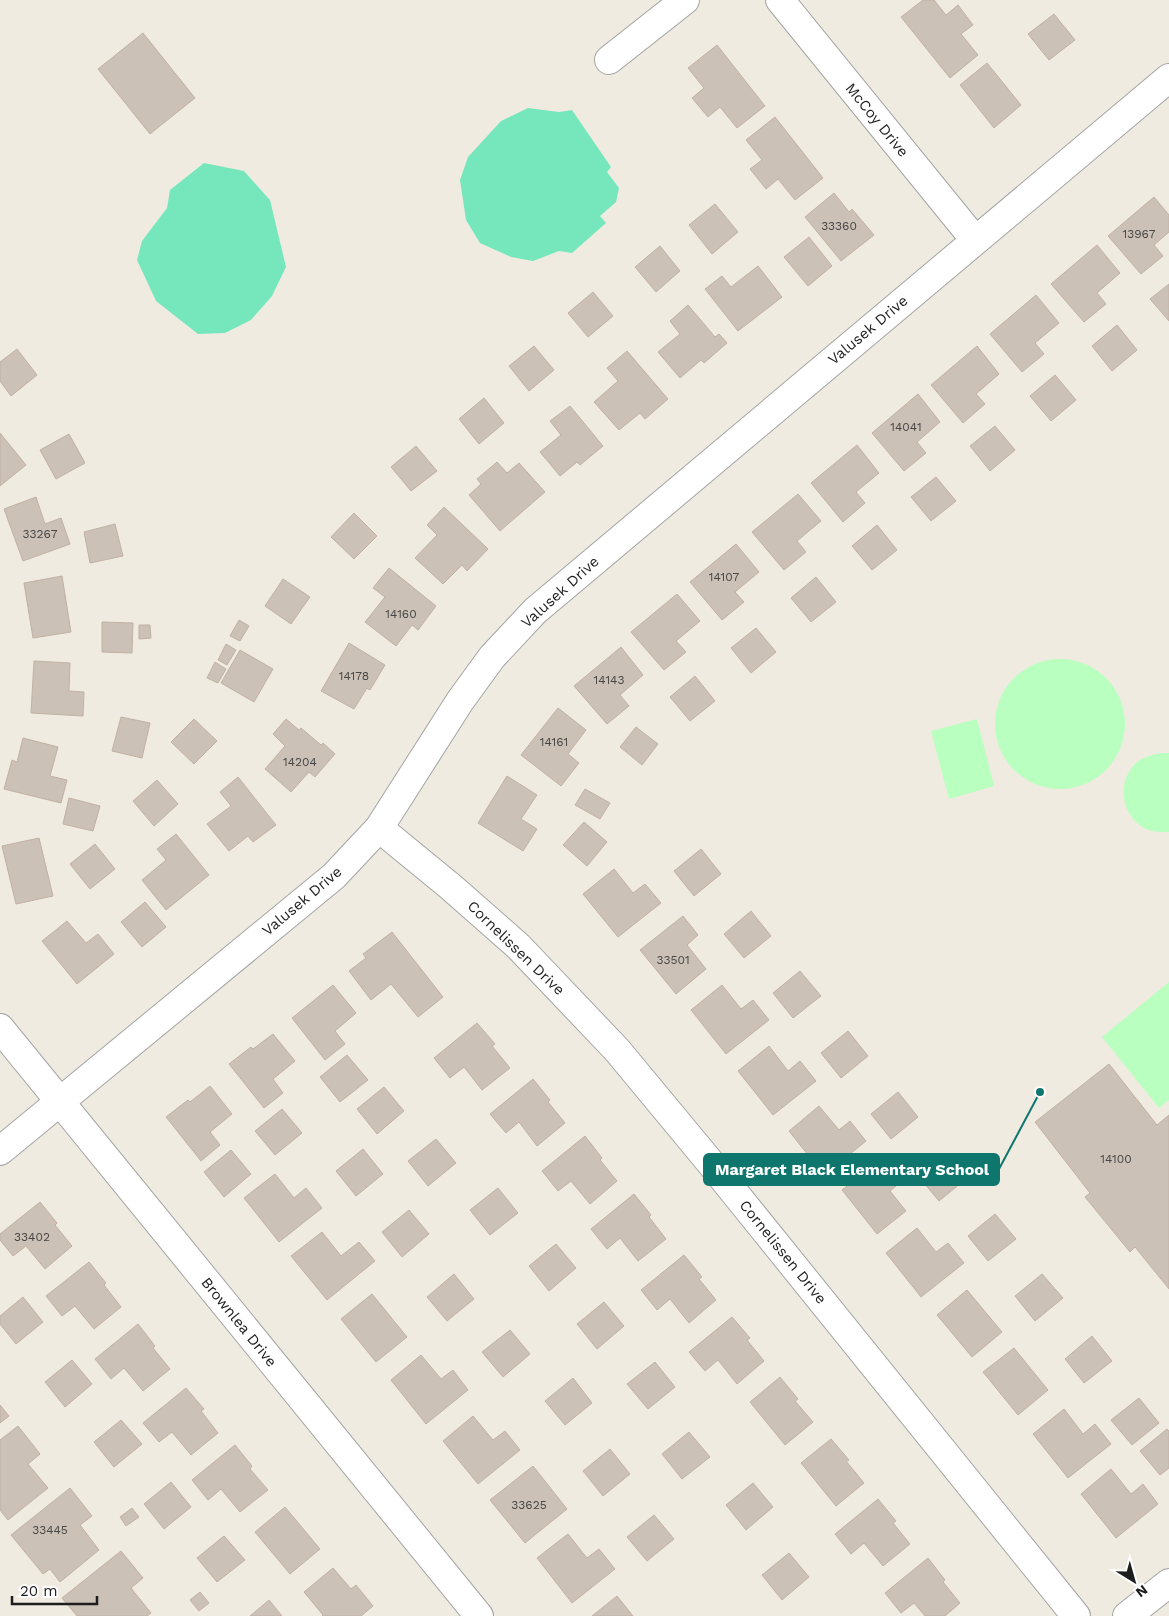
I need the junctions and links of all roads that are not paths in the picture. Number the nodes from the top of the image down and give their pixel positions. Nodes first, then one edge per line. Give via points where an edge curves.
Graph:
1 (685, 0) edge
2 (780, 0) edge
3 (609, 60) dead end
4 (1169, 78) edge
5 (975, 240) junction
6 (379, 828) junction
7 (0, 1028) edge
8 (60, 1102) junction
9 (0, 1151) edge
10 (1169, 1583) edge
11 (479, 1616) edge
12 (1076, 1616) edge
13 (1126, 1616) edge

1 - 3 street
2 - 5 street, McCoy Drive
4 - 5 street, Valusek Drive
5 - 6 street, Valusek Drive via 535,611 492,657 460,701
6 - 8 street, Valusek Drive via 334,876
6 - 12 street, Cornelissen Drive via 518,946 617,1050
7 - 8 street, Brownlea Drive
8 - 9 street, Valusek Drive
8 - 11 street, Brownlea Drive
10 - 13 street

